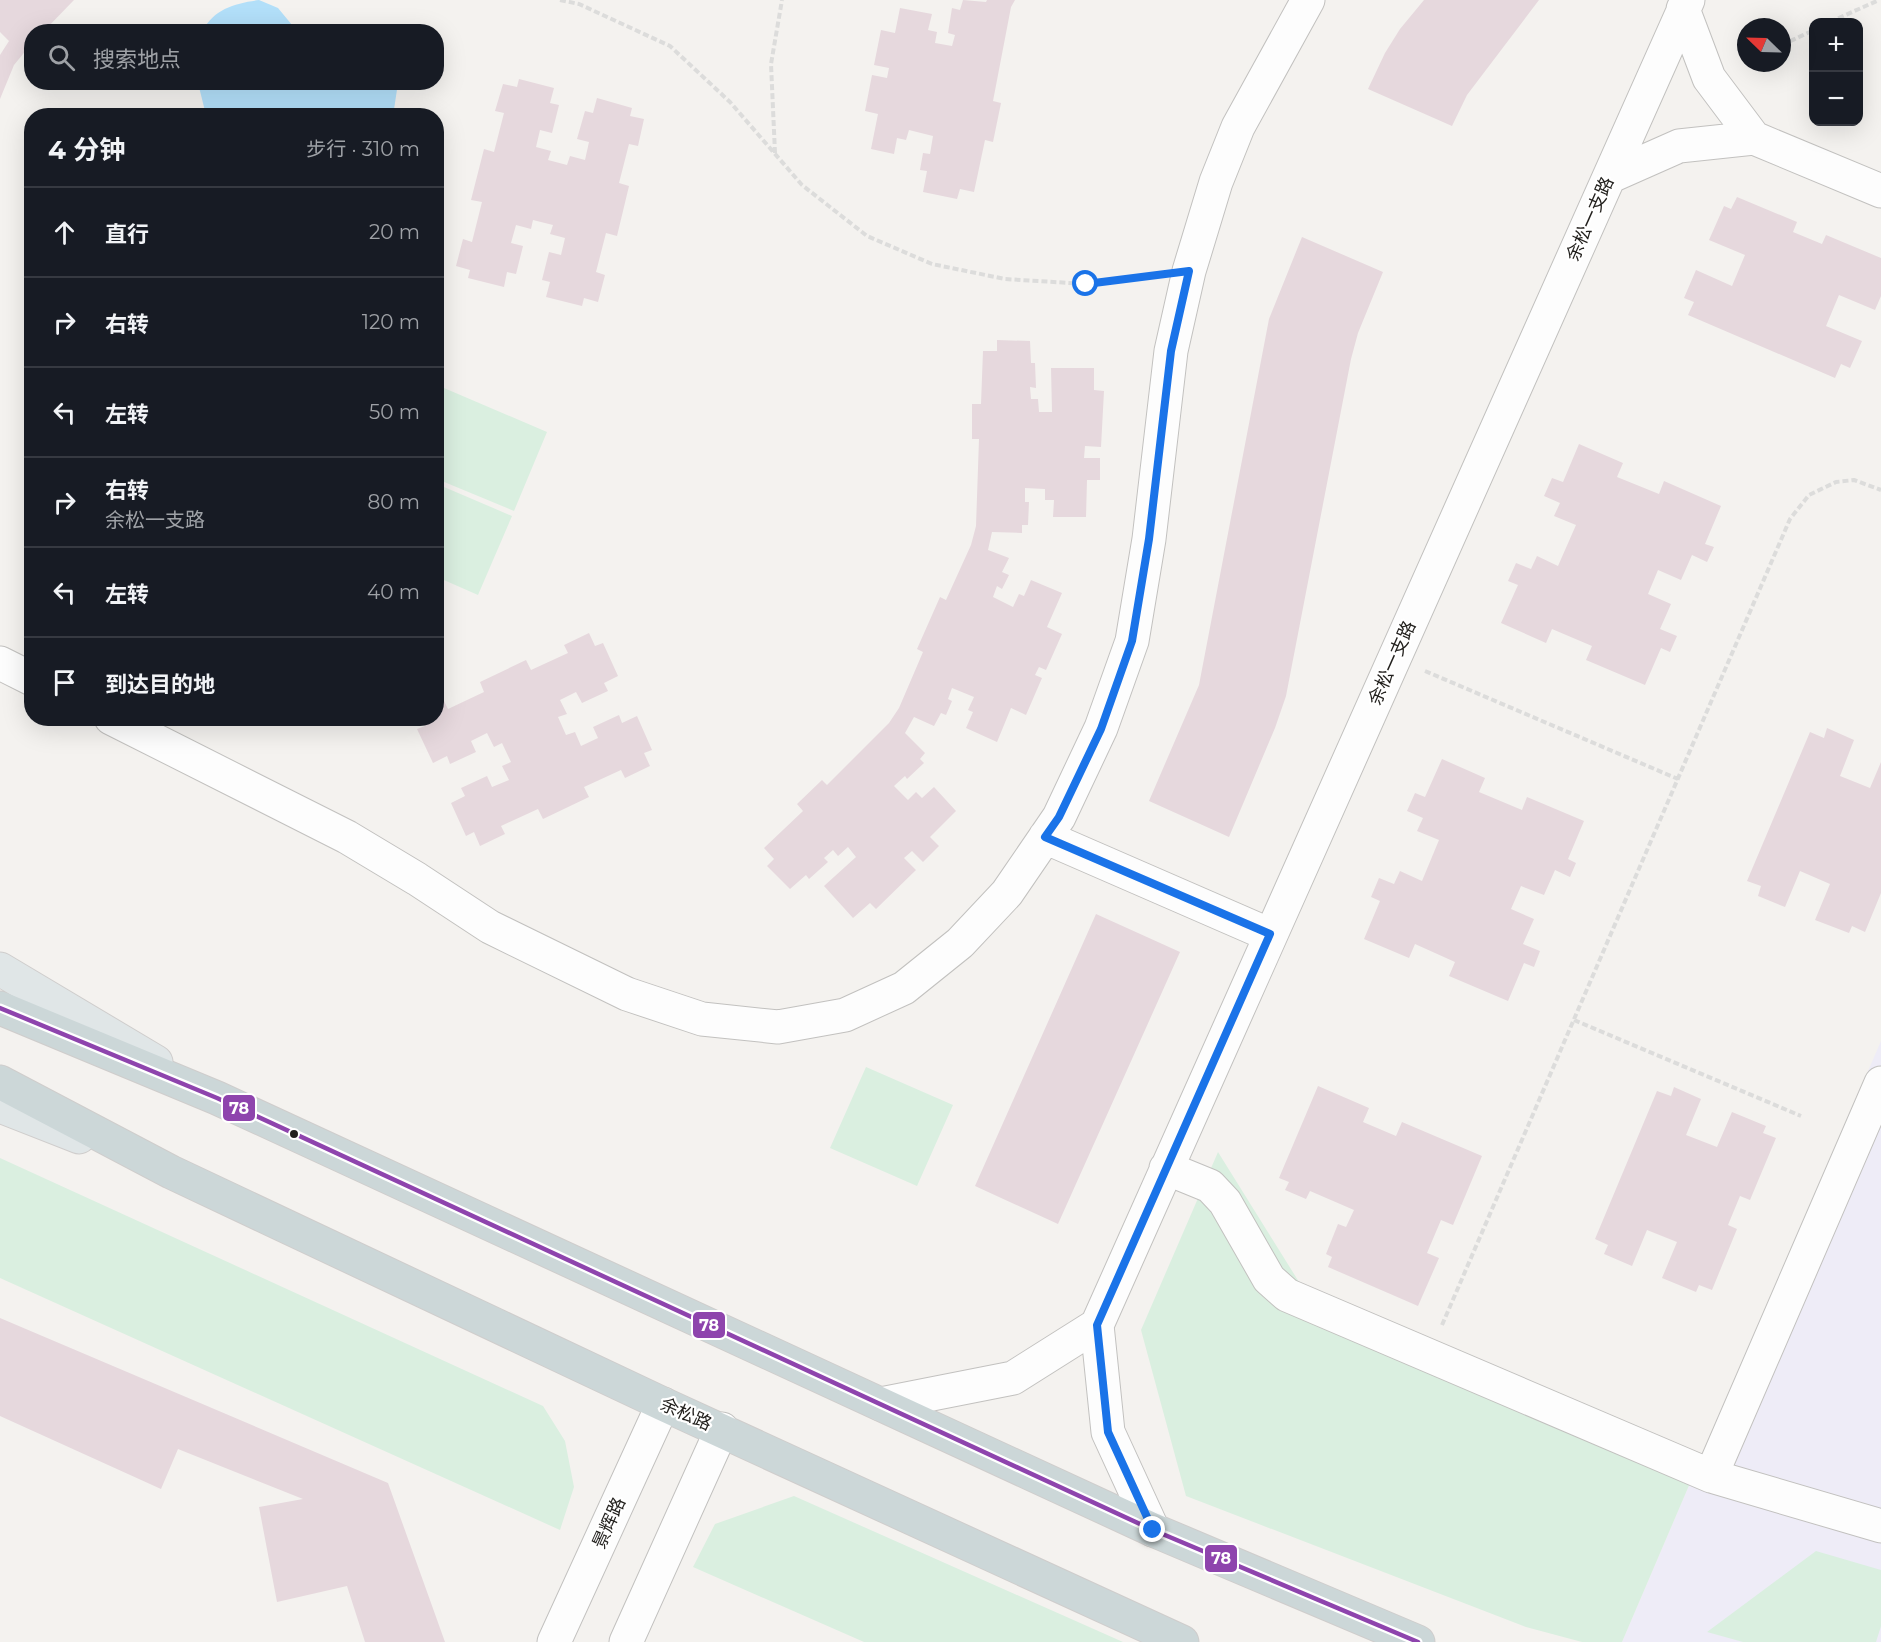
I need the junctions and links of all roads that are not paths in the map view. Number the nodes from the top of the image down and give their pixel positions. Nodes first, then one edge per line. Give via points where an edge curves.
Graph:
1 (1308, 0) edge
2 (1686, 5) edge
3 (1754, 138) junction
4 (1609, 177) junction
5 (1881, 191) edge
6 (0, 663) edge
7 (24, 675) edge
8 (127, 726) edge
9 (1045, 837) junction
10 (1270, 934) junction
11 (0, 969) edge
12 (0, 1008) edge
13 (0, 1082) edge
14 (1881, 1083) edge
15 (217, 1098) junction
16 (0, 1106) edge
17 (1166, 1168) junction
18 (171, 1172) junction
19 (1097, 1325) junction
20 (663, 1404) junction
21 (881, 1404) junction
22 (722, 1429) junction
23 (1711, 1476) junction
24 (1881, 1527) edge
25 (1153, 1530) junction
26 (554, 1642) edge
27 (626, 1642) edge
28 (1182, 1642) edge
29 (1418, 1642) edge

1 - 9 street via 1238,127 1216,182 1189,271 1171,351 1149,539 1132,641 1101,729 1059,817
2 - 3 street via 1709,78
2 - 4 street, 余松一支路
3 - 4 street via 1679,146
3 - 5 street
4 - 10 street, 余松一支路
6 - 7 street
8 - 9 street via 346,837 490,927 627,994 702,1019 778,1027 845,1015 904,988 960,943 1007,892
9 - 10 street
10 - 17 street, 余松一支路
11 - 15 main road
12 - 15 highway
13 - 18 highway, 余松路
14 - 23 street
15 - 21 highway
16 - 18 main road
17 - 19 street, 余松一支路
17 - 23 street via 1210,1186 1225,1202 1269,1279 1287,1295
18 - 20 highway, 余松路
19 - 21 street via 1013,1378
19 - 25 street via 1108,1432
20 - 22 highway, 余松路
20 - 26 street, 景辉路
21 - 25 highway
22 - 27 street
22 - 28 highway, 余松路
23 - 24 street
25 - 29 highway

